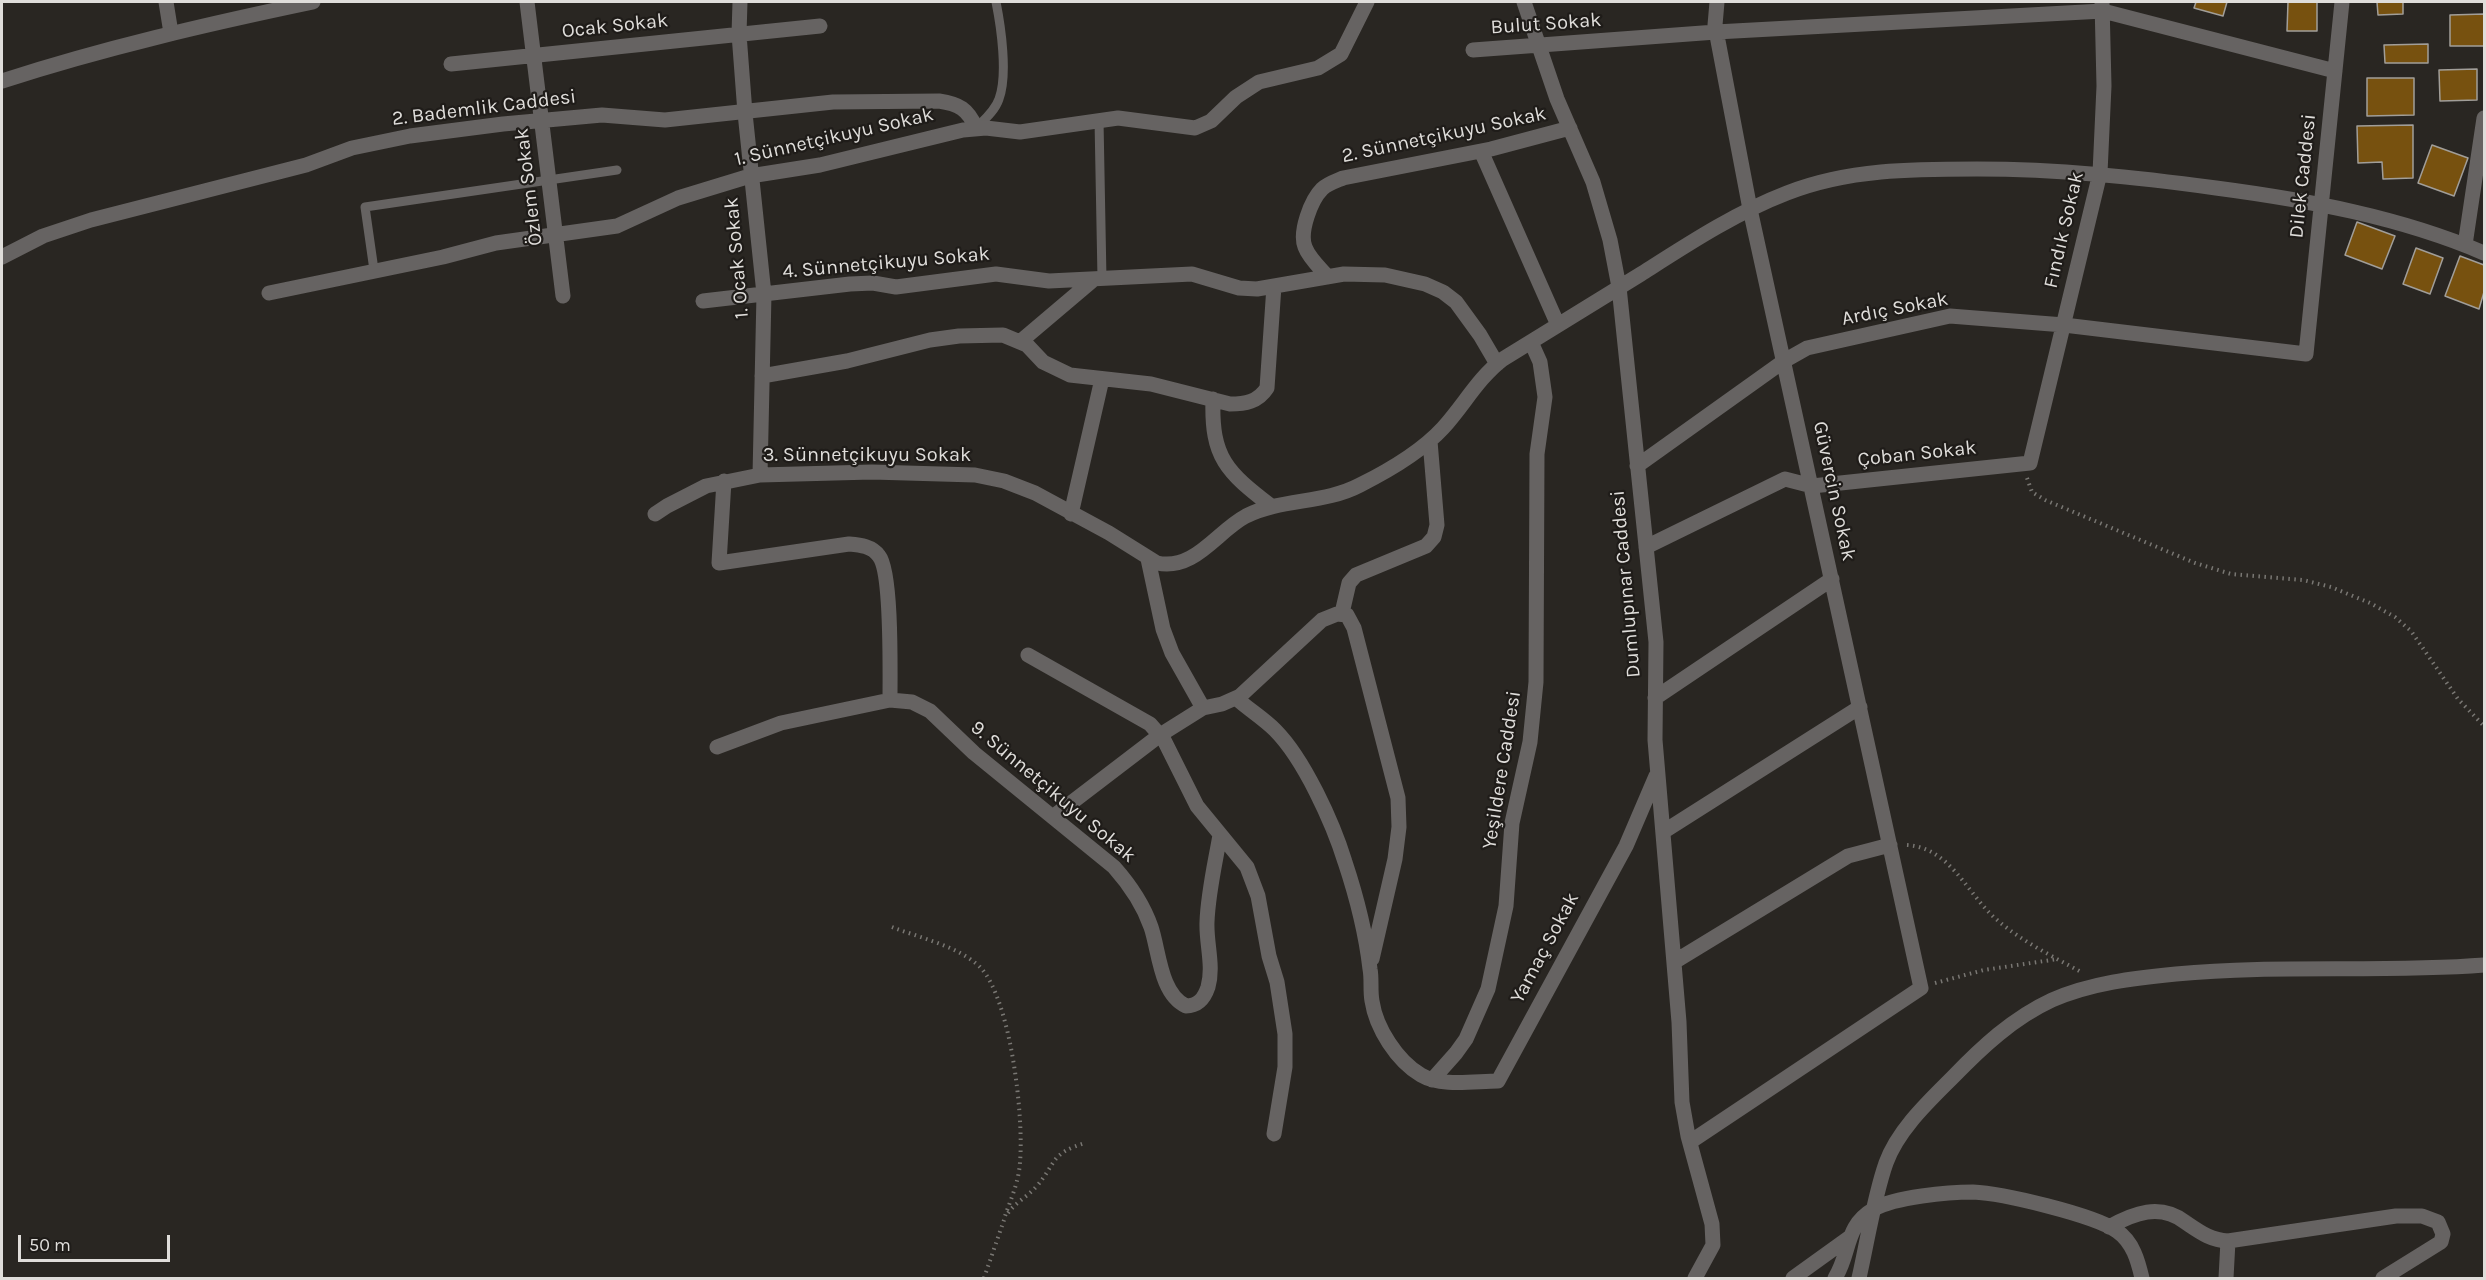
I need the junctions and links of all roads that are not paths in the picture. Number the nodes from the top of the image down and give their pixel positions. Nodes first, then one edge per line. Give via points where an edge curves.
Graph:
1 (166, 2) edge
2 (313, 2) edge
3 (527, 2) edge
4 (740, 2) edge
5 (996, 2) edge
6 (1367, 2) edge
7 (1524, 2) edge
8 (1717, 2) edge
9 (2342, 2) edge
10 (2103, 6) edge
11 (820, 26) dead end
12 (1716, 32) junction
13 (171, 33) junction
14 (739, 34) junction
15 (1538, 45) junction
16 (1473, 50) dead end
17 (534, 55) junction
18 (451, 64) dead end
19 (2335, 70) junction
20 (2, 81) edge
21 (745, 113) junction
22 (2484, 118) edge
23 (1099, 120) junction
24 (542, 121) junction
25 (976, 128) junction
26 (1570, 129) junction
27 (1481, 151) junction
28 (617, 170) dead end
29 (2100, 173) junction
30 (750, 176) junction
31 (549, 180) junction
32 (2321, 205) junction
33 (1750, 209) junction
34 (556, 235) junction
35 (2465, 244) junction
36 (2484, 252) edge
37 (2, 257) edge
38 (374, 270) junction
39 (1328, 277) junction
40 (1097, 280) junction
41 (1274, 286) junction
42 (1619, 287) junction
43 (269, 293) dead end
44 (764, 294) junction
45 (563, 296) dead end
46 (703, 301) dead end
47 (1558, 325) junction
48 (2064, 325) junction
49 (1021, 341) junction
50 (1531, 342) junction
51 (2306, 354) joint
52 (1784, 361) junction
53 (1497, 364) junction
54 (762, 376) junction
55 (1102, 379) junction
56 (1213, 399) junction
57 (1430, 441) junction
58 (2030, 463) joint
59 (1636, 466) junction
60 (760, 475) junction
61 (724, 481) junction
62 (1812, 486) junction
63 (1271, 506) junction
64 (655, 514) dead end
65 (1071, 514) junction
66 (1646, 547) junction
67 (1148, 559) junction
68 (1832, 579) junction
69 (1342, 613) junction
70 (1028, 655) dead end
71 (1236, 698) junction
72 (1655, 698) junction
73 (890, 700) junction
74 (1860, 707) junction
75 (1203, 708) junction
76 (1160, 735) junction
77 (717, 747) dead end
78 (1658, 774) junction
79 (1053, 816) junction
80 (1663, 832) junction
81 (1220, 835) junction
82 (1890, 845) junction
83 (1674, 962) junction
84 (2484, 965) edge
85 (1371, 970) junction
86 (1432, 1080) junction
87 (1274, 1134) dead end
88 (1690, 1142) junction
89 (1875, 1208) junction
90 (2109, 1227) junction
91 (1850, 1237) junction
92 (2228, 1241) junction
93 (1695, 1278) edge
94 (1793, 1278) edge
95 (1835, 1278) edge
96 (1859, 1278) edge
97 (2142, 1278) edge
98 (2226, 1278) edge
99 (2383, 1278) edge

1 - 13 street
2 - 13 street
3 - 17 street, Özlem Sokak
4 - 14 street, 1. Ocak Sokak
5 - 25 lane via 1003,84 993,110
6 - 23 street, 1. Sünnetçikuyu Sokak via 1341,54 1318,68 1259,82 1203,125 1184,128 1132,119
7 - 15 street, Dumlupınar Caddesi
8 - 12 street, Güvercin Sokak
9 - 19 street, Dilek Caddesi
10 - 12 street, Bulut Sokak
10 - 19 street, Bulut Sokak
10 - 29 street, Fındık Sokak
11 - 14 street, Ocak Sokak
12 - 15 street, Bulut Sokak
12 - 33 street, Güvercin Sokak
13 - 20 street
14 - 17 street, Ocak Sokak
14 - 21 street, 1. Ocak Sokak
15 - 16 street, Bulut Sokak
15 - 26 street, Dumlupınar Caddesi
17 - 18 street, Ocak Sokak
17 - 24 street, Özlem Sokak
19 - 32 street, Dilek Caddesi
21 - 24 street, 2. Bademlik Caddesi via 665,120 619,115
21 - 25 street, 2. Bademlik Caddesi via 833,102 939,101 961,106
21 - 30 street, 1. Ocak Sokak
22 - 35 street
23 - 25 street, 1. Sünnetçikuyu Sokak via 1014,133
23 - 40 lane
24 - 31 street, Özlem Sokak
24 - 37 street, 2. Bademlik Caddesi via 410,136 352,148 306,165 72,226
25 - 30 street, 1. Sünnetçikuyu Sokak via 820,165
26 - 27 street, 2. Sünnetçikuyu Sokak
26 - 42 street, Dumlupınar Caddesi via 1593,182
27 - 39 street, 2. Sünnetçikuyu Sokak via 1343,178 1323,188 1304,225 1303,238 1308,253
27 - 47 street
28 - 31 lane
29 - 32 street, 3. Sünnetçikuyu Sokak
29 - 33 street, 3. Sünnetçikuyu Sokak via 2018,169 1882,171 1807,186
29 - 48 street, Fındık Sokak
30 - 34 street, 1. Sünnetçikuyu Sokak via 678,198 617,226
30 - 44 street, 1. Ocak Sokak
31 - 34 street, Özlem Sokak
31 - 38 lane via 365,207
32 - 35 street, 3. Sünnetçikuyu Sokak
32 - 51 street, Dilek Caddesi
33 - 42 street, 3. Sünnetçikuyu Sokak
33 - 52 street, Güvercin Sokak
34 - 38 street, 1. Sünnetçikuyu Sokak via 496,243
34 - 45 street, Özlem Sokak
35 - 36 street, 3. Sünnetçikuyu Sokak
38 - 43 street, 1. Sünnetçikuyu Sokak
39 - 41 street, 4. Sünnetçikuyu Sokak
39 - 53 street, 4. Sünnetçikuyu Sokak via 1385,275 1443,292 1469,319
40 - 41 street, 4. Sünnetçikuyu Sokak via 1192,274 1239,288 1257,290
40 - 44 street, 4. Sünnetçikuyu Sokak via 1049,281 986,274 896,287 850,284
40 - 49 street
41 - 56 street via 1267,388 1254,400 1242,404
42 - 47 street, 3. Sünnetçikuyu Sokak
42 - 59 street, Dumlupınar Caddesi
44 - 46 street, 4. Sünnetçikuyu Sokak
44 - 54 street, 1. Ocak Sokak
47 - 50 street, 3. Sünnetçikuyu Sokak
48 - 51 street, Ardıç Sokak
48 - 52 street, Ardıç Sokak via 1950,316 1807,348
48 - 58 street, Fındık Sokak
49 - 54 street via 1003,335 940,339
49 - 55 street via 1057,370
50 - 53 street, 3. Sünnetçikuyu Sokak
50 - 86 street, Yeşildere Caddesi via 1540,362 1545,397 1537,454 1536,682 1530,742 1512,823 1506,906 1490,980 1466,1039
52 - 59 street, Ardıç Sokak
52 - 62 street, Güvercin Sokak
53 - 57 street, 3. Sünnetçikuyu Sokak
54 - 60 street, 1. Ocak Sokak
55 - 56 street via 1151,384
55 - 65 street
56 - 63 street via 1213,427 1220,453 1238,481
57 - 63 street, 3. Sünnetçikuyu Sokak via 1343,493
57 - 69 street via 1437,525 1434,537 1426,546 1356,575 1349,583
58 - 62 street, Çoban Sokak
59 - 66 street, Dumlupınar Caddesi
60 - 61 street, 3. Sünnetçikuyu Sokak
60 - 65 street, 3. Sünnetçikuyu Sokak via 975,475 1018,486
61 - 64 street, 3. Sünnetçikuyu Sokak via 691,492
61 - 73 street via 719,563 849,544 868,547 880,556 886,578
62 - 66 street, Çoban Sokak via 1785,479
62 - 68 street, Güvercin Sokak
63 - 67 street, 3. Sünnetçikuyu Sokak via 1244,518 1185,562 1165,565
65 - 67 street, 3. Sünnetçikuyu Sokak
66 - 72 street, Dumlupınar Caddesi via 1656,642
67 - 75 street via 1166,637
68 - 72 street
68 - 74 street, Güvercin Sokak
69 - 71 street via 1318,623
69 - 85 street via 1350,617 1354,628 1398,798 1395,859
70 - 76 street via 1139,716
71 - 75 street
71 - 85 street via 1287,743 1318,800 1348,871
72 - 78 street, Dumlupınar Caddesi
73 - 77 street, 9. Sünnetçikuyu Sokak via 781,723
73 - 79 street, 9. Sünnetçikuyu Sokak via 912,702 930,711 974,753
74 - 80 street
74 - 82 street, Güvercin Sokak
75 - 76 street
76 - 79 street
76 - 81 street via 1197,806
78 - 80 street, Dumlupınar Caddesi
78 - 86 street, Yamaç Sokak via 1626,846 1498,1081
79 - 81 street, 9. Sünnetçikuyu Sokak via 1126,880 1151,927 1168,986 1186,1006 1200,1002 1208,987 1208,902
80 - 83 street, Dumlupınar Caddesi
81 - 87 street via 1253,879 1281,1007 1285,1067
82 - 83 street via 1848,856
82 - 88 street, Güvercin Sokak via 1921,988
83 - 88 street, Dumlupınar Caddesi via 1682,1102
84 - 89 street via 2201,971 2072,992 2007,1026 1936,1095 1898,1140 1886,1164
85 - 86 street via 1372,1003 1382,1029 1407,1064
88 - 93 street, Dumlupınar Caddesi via 1710,1211 1713,1236 1709,1255
89 - 90 street via 1910,1199 1972,1192 2087,1217
89 - 91 street via 1858,1221
89 - 96 street
90 - 92 street via 2136,1214 2157,1211 2177,1217 2202,1235
90 - 97 street via 2130,1243
91 - 94 street
91 - 95 street
92 - 98 street
92 - 99 street via 2396,1215 2422,1216 2438,1222 2444,1234 2441,1242

